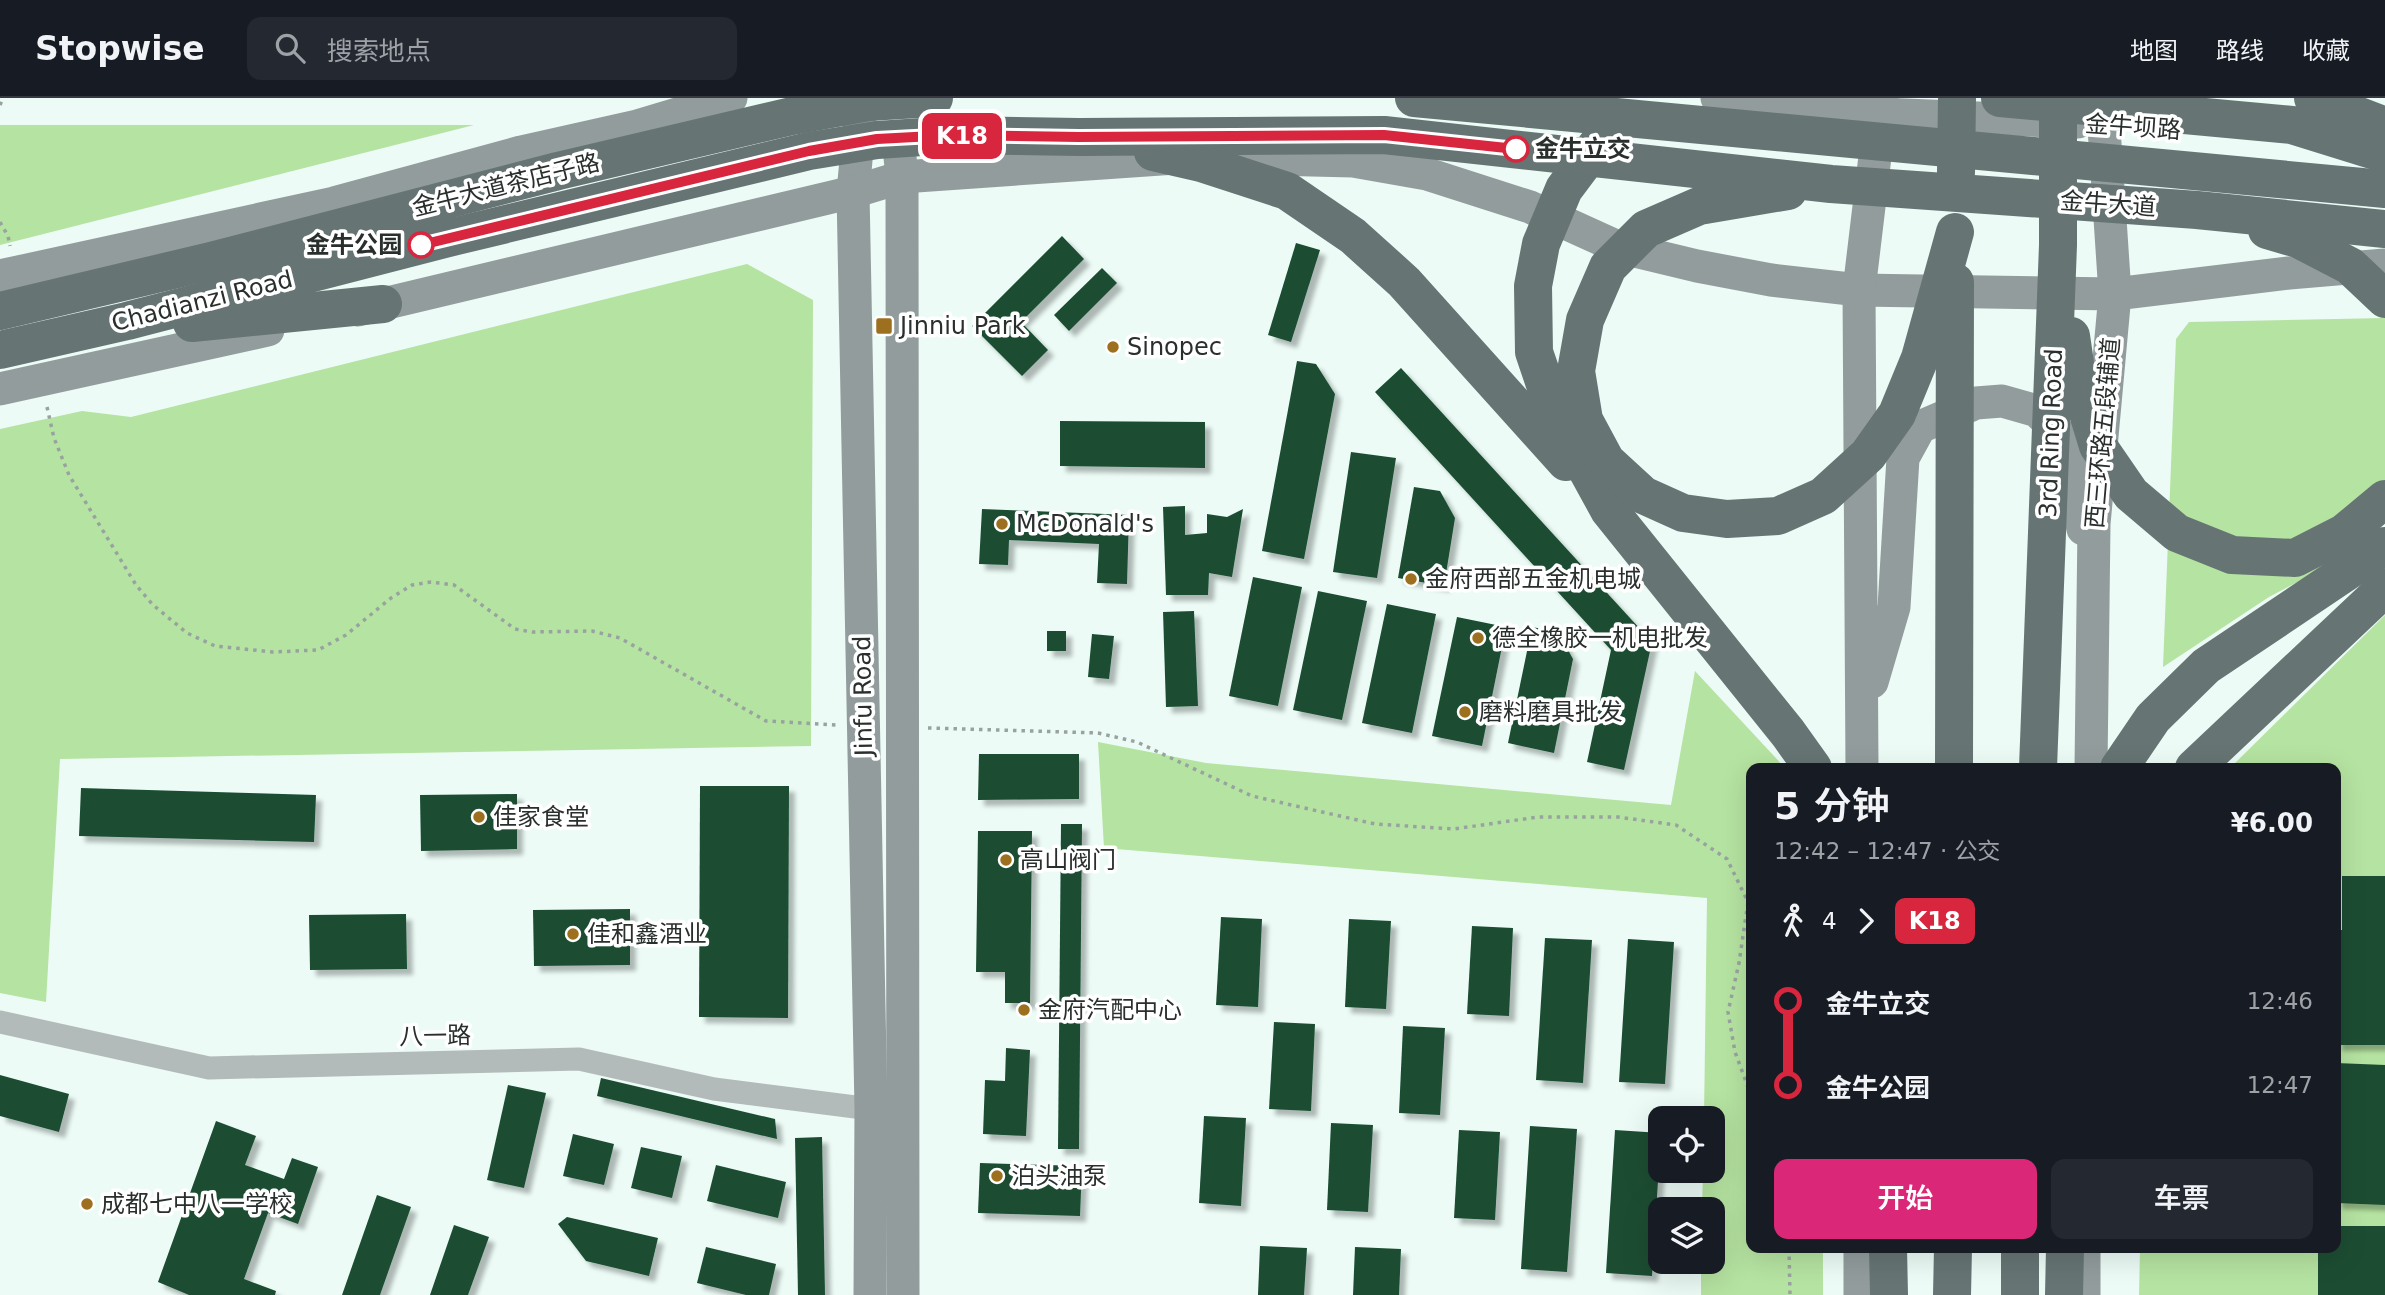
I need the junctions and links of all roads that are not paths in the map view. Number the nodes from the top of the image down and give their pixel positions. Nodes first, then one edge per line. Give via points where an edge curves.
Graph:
1 (731, 98) edge
2 (861, 98) edge
3 (894, 98) edge
4 (933, 98) edge
5 (1414, 98) edge
6 (1653, 98) edge
7 (1717, 98) edge
8 (1957, 98) edge
9 (2000, 98) edge
10 (2058, 98) edge
11 (2313, 98) edge
12 (1881, 106) edge
13 (2102, 111) edge
14 (2385, 127) edge
15 (1079, 137) junction
16 (2385, 148) edge
17 (2385, 156) edge
18 (902, 177) junction
19 (1831, 184) junction
20 (2385, 189) edge
21 (853, 192) junction
22 (566, 209) joint
23 (2197, 210) junction
24 (2385, 229) edge
25 (1955, 232) junction
26 (2058, 245) junction
27 (211, 261) junction
28 (6, 263) edge
29 (2385, 265) edge
30 (1859, 290) junction
31 (0, 292) edge
32 (2115, 294) junction
33 (2385, 299) edge
34 (383, 304) junction
35 (0, 311) edge
36 (65, 336) junction
37 (0, 350) edge
38 (0, 389) edge
39 (2385, 499) edge
40 (1609, 510) junction
41 (2385, 546) edge
42 (2093, 576) junction
43 (2385, 588) edge
44 (1862, 719) junction
45 (1809, 763) edge
46 (1862, 763) edge
47 (1954, 763) edge
48 (2038, 763) edge
49 (2091, 763) edge
50 (2122, 763) edge
51 (2199, 763) edge
52 (0, 1022) edge
53 (871, 1109) junction
54 (1878, 1253) edge
55 (1879, 1253) edge
56 (1953, 1253) edge
57 (2020, 1253) edge
58 (2065, 1253) edge
59 (2084, 1253) edge
60 (870, 1295) edge
61 (903, 1295) edge
62 (1860, 1295) edge
63 (1889, 1295) edge
64 (1952, 1295) edge
65 (2020, 1295) edge
66 (2064, 1295) edge
67 (2084, 1295) edge

1 - 28 main road via 334,203
2 - 21 main road, Jinfu Road
3 - 18 main road, Jinfu Road
4 - 27 highway, 金牛大道茶店子路 via 869,102 792,116
5 - 20 highway, 金牛大道
6 - 40 highway via 1600,141 1564,189 1541,244 1533,286 1534,352 1545,386
7 - 12 main road, 金牛坝路
8 - 25 highway
9 - 17 highway via 2292,125
10 - 26 highway, 3rd Ring Road
11 - 14 highway
12 - 13 main road, 金牛坝路
12 - 30 main road
13 - 16 main road, 金牛坝路
13 - 32 main road, 西三环路五段辅道
15 - 19 highway, 金牛大道茶店子路 via 1384,135
15 - 22 highway, 金牛大道茶店子路 via 877,139
15 - 40 highway via 1201,163 1287,191 1353,236 1404,282
18 - 21 main road
18 - 30 main road via 1190,157 1353,161 1427,174 1530,207 1618,247 1771,280
18 - 61 main road, Jinfu Road
19 - 23 highway, 金牛大道
19 - 25 highway via 1699,206 1646,229 1608,267 1584,320 1576,371 1584,420 1606,461 1643,495 1683,513 1727,519 1778,516 1823,496 1868,455 1897,414 1920,358
21 - 34 main road
21 - 53 main road, Jinfu Road
22 - 36 highway, Chadianzi Road
23 - 24 highway, 金牛大道
23 - 33 highway via 2298,239 2350,266
25 - 47 highway
26 - 39 highway via 2077,377 2098,446 2130,494 2177,533 2232,555 2295,558 2344,533
26 - 48 highway, 3rd Ring Road
27 - 31 highway
27 - 35 highway, 金牛大道茶店子路
29 - 32 main road
30 - 32 main road
30 - 44 main road
32 - 42 main road, 西三环路五段辅道
34 - 36 highway
34 - 38 main road
36 - 37 highway, Chadianzi Road
40 - 45 highway
41 - 50 highway via 2206,666 2153,718
42 - 44 main road via 2070,468 2057,432 2036,411 2001,401 1976,403 1920,427 1903,458 1894,607
42 - 49 main road, 西三环路五段辅道
43 - 51 highway
44 - 46 main road
52 - 53 street, 八一路 via 209,1068 579,1059 714,1090
53 - 60 main road, Jinfu Road
54 - 62 main road
55 - 63 highway
56 - 64 highway
57 - 65 highway
58 - 66 highway
59 - 67 main road

